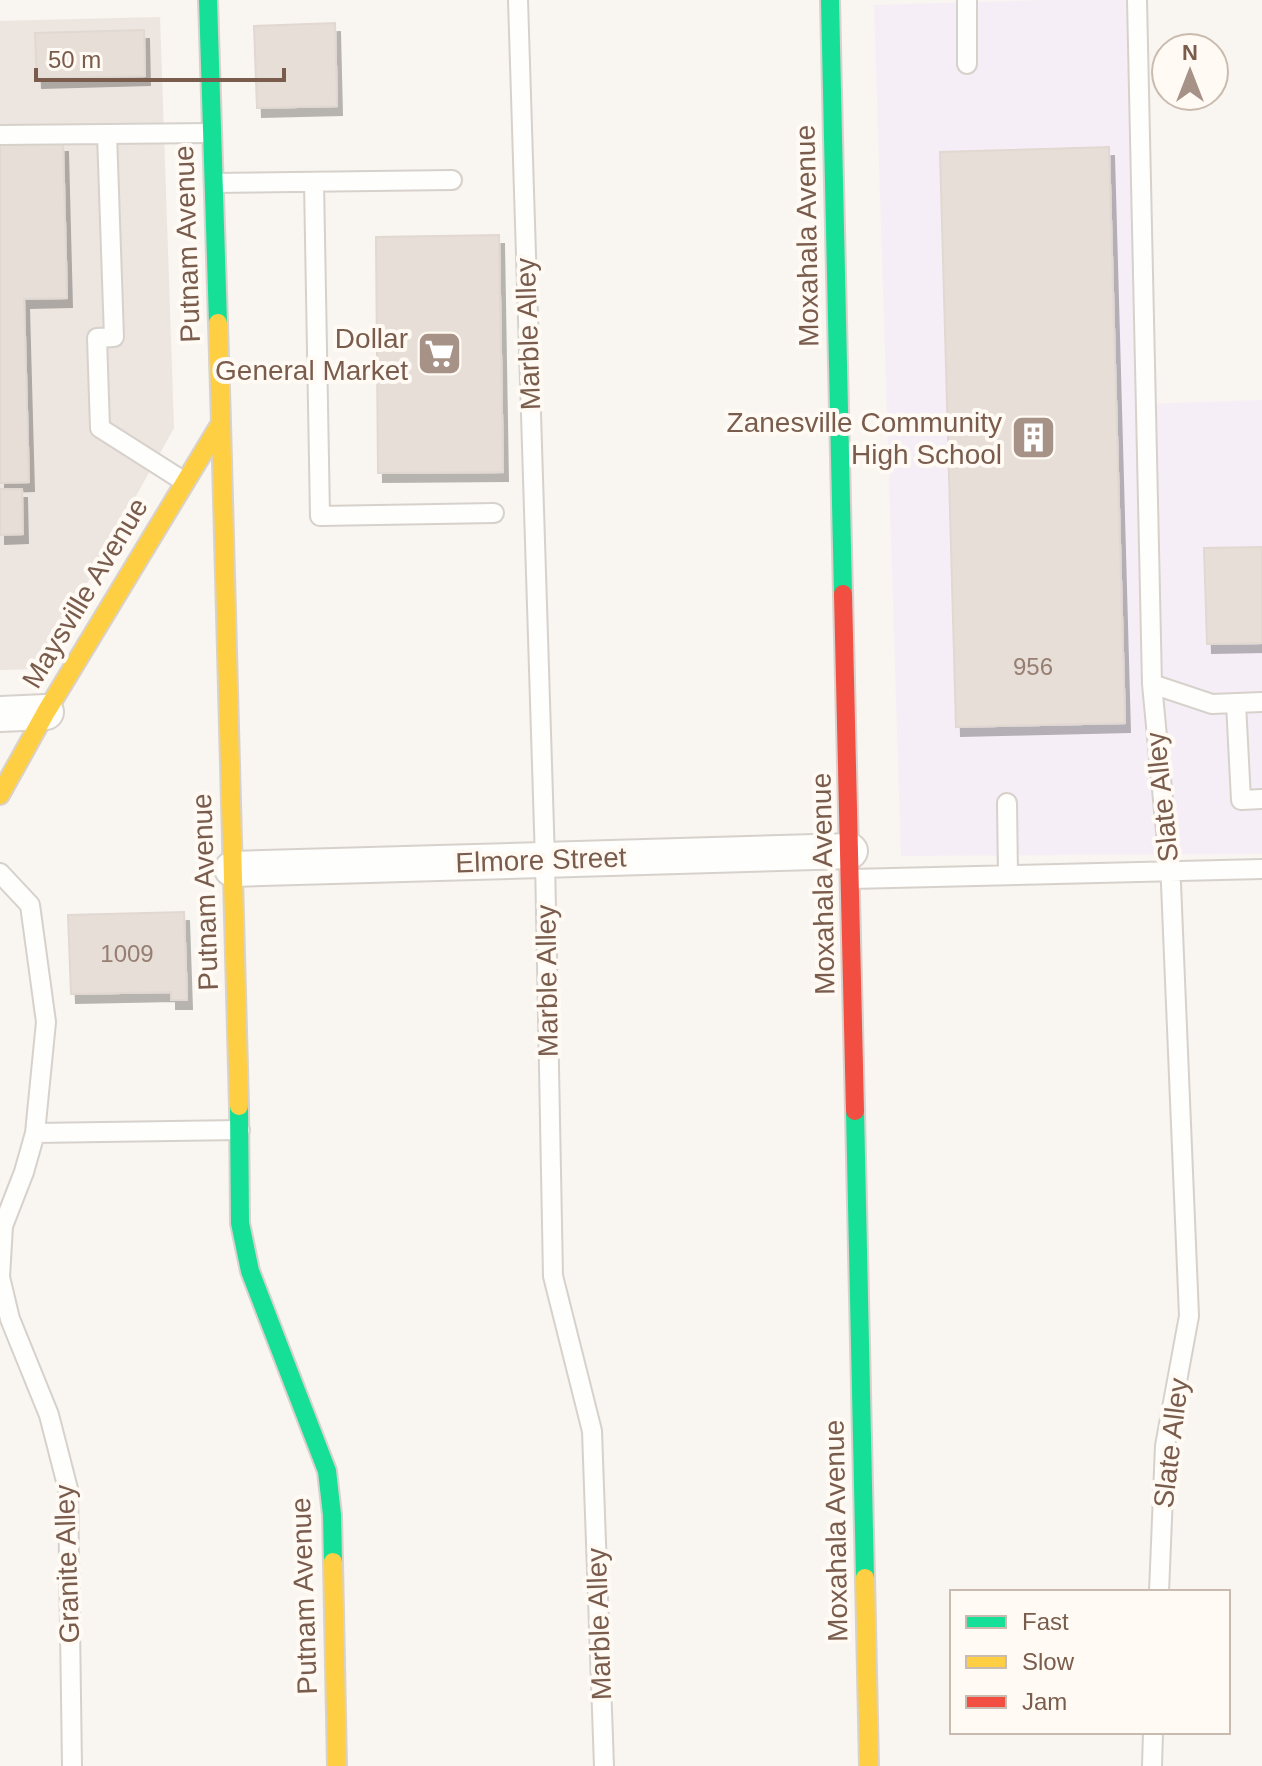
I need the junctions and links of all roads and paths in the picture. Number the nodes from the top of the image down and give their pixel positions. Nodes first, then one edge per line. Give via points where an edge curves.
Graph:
1 (208, 0) edge
2 (518, 0) edge
3 (830, 0) edge
4 (967, 0) edge
5 (1137, 0) edge
6 (967, 64) dead end
7 (212, 133) junction
8 (107, 134) junction
9 (0, 135) edge
10 (452, 180) dead end
11 (314, 182) junction
12 (214, 183) junction
13 (221, 423) junction
14 (185, 482) junction
15 (494, 513) dead end
16 (1152, 684) junction
17 (1262, 702) edge
18 (1236, 703) junction
19 (46, 712) junction
20 (0, 714) edge
21 (0, 795) edge
22 (1262, 799) edge
23 (1007, 803) dead end
24 (545, 860) junction
25 (850, 865) junction
26 (232, 869) junction
27 (1262, 869) edge
28 (1170, 871) junction
29 (0, 873) edge
30 (1008, 875) junction
31 (240, 1130) junction
32 (35, 1133) junction
33 (0, 1265) edge
34 (0, 1277) edge
35 (1159, 1590) edge
36 (1153, 1734) edge
37 (72, 1766) edge
38 (337, 1766) edge
39 (604, 1766) edge
40 (869, 1766) edge
41 (1152, 1766) edge

1 - 7 street, Putnam Avenue
2 - 24 lane, Marble Alley
3 - 25 street, Moxahala Avenue
4 - 6 lane
5 - 16 lane, Slate Alley
7 - 8 lane
7 - 12 street, Putnam Avenue
8 - 9 lane
8 - 14 lane via 114,337 97,338 100,428
10 - 11 lane
11 - 12 lane
11 - 15 lane via 320,516
12 - 13 street, Putnam Avenue
13 - 14 street, Maysville Avenue
13 - 26 street, Putnam Avenue
14 - 19 street, Maysville Avenue
16 - 18 lane via 1212,704
16 - 28 lane, Slate Alley
17 - 18 lane
18 - 22 lane via 1241,800
19 - 20 street
19 - 21 street, Maysville Avenue
23 - 30 lane
24 - 25 street, Elmore Street
24 - 26 street, Elmore Street
24 - 39 lane, Marble Alley via 553,1276 592,1431
25 - 30 lane
25 - 40 street, Moxahala Avenue
26 - 31 street, Putnam Avenue
27 - 28 lane
28 - 30 lane
28 - 35 lane, Slate Alley via 1189,1316 1165,1446
29 - 32 lane, Granite Alley via 30,905 46,1022
31 - 32 lane
31 - 38 street, Putnam Avenue via 240,1223 250,1271 327,1471
32 - 33 lane, Granite Alley via 3,1226
33 - 34 lane, Granite Alley
34 - 37 lane, Granite Alley via 10,1319 49,1415 68,1489
36 - 41 lane

